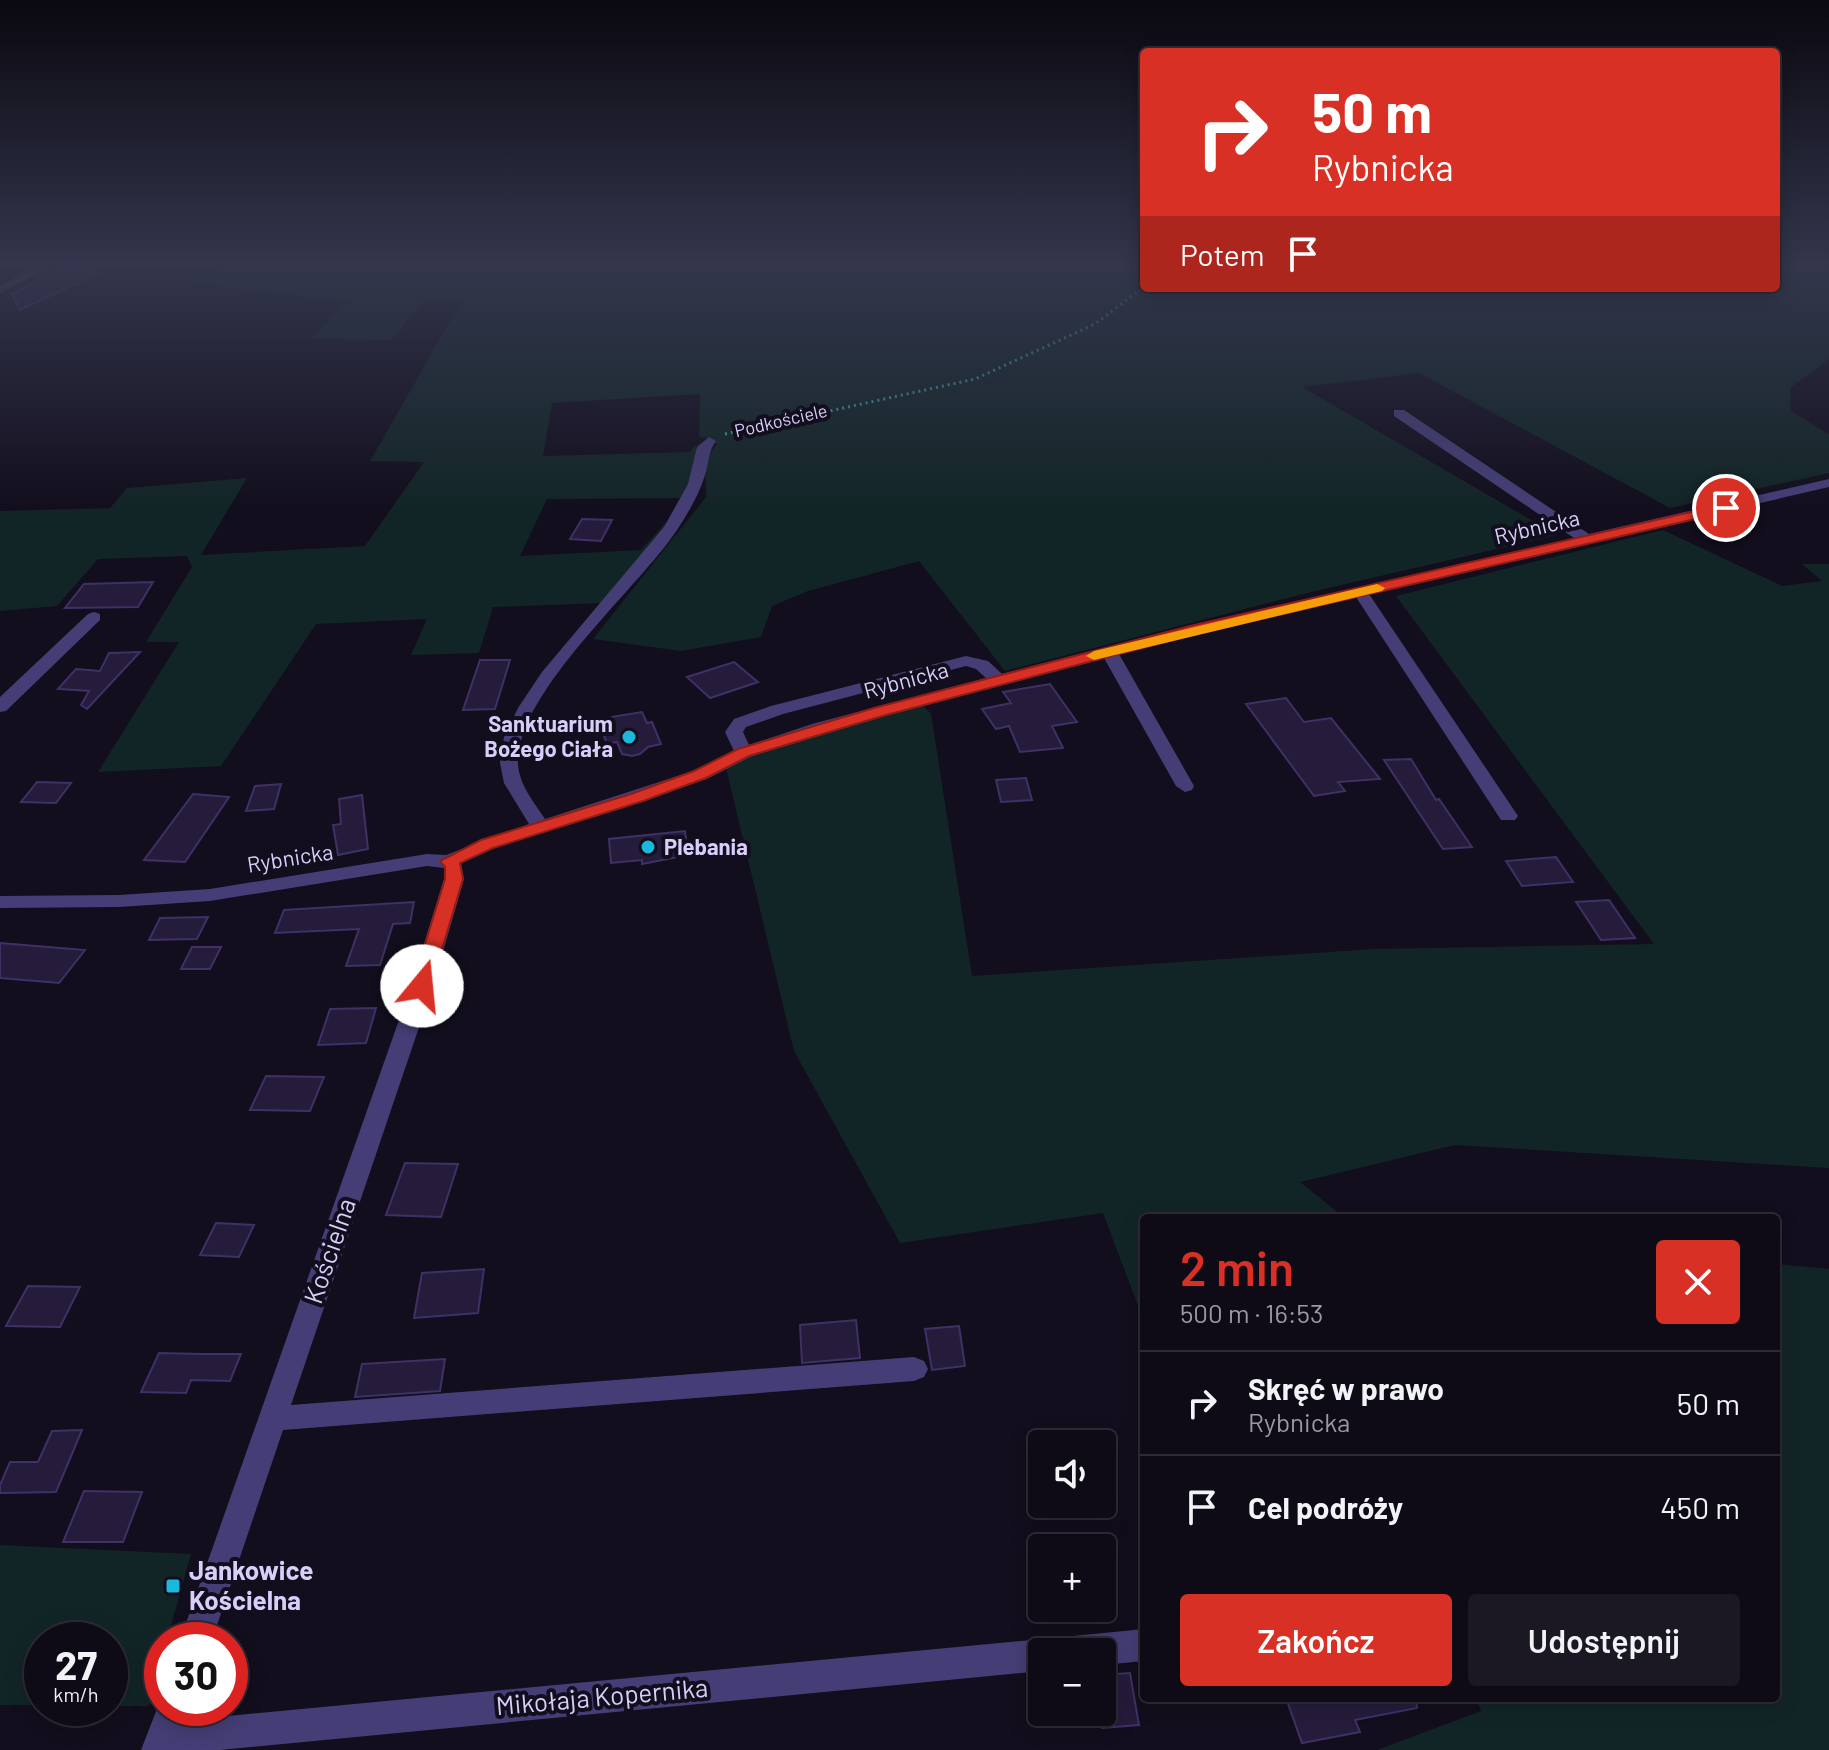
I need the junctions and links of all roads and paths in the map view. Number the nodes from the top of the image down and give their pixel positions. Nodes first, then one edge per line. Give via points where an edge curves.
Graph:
1 (1052, 344) edge
2 (1399, 413) dead end
3 (709, 441) joint
4 (1829, 483) edge
5 (1588, 540) junction
6 (1360, 592) junction
7 (94, 617) dead end
8 (1109, 652) junction
9 (998, 680) junction
10 (0, 707) edge
11 (744, 753) junction
12 (1185, 786) dead end
13 (1508, 816) dead end
14 (541, 827) junction
15 (449, 861) junction
16 (0, 902) edge
17 (914, 1369) dead end
18 (271, 1419) junction
19 (202, 1622) edge
20 (1140, 1645) edge
21 (1116, 1648) edge
22 (1028, 1656) edge
23 (164, 1732) edge

1 - 3 path, Podkościele via 975,379
2 - 5 street
3 - 14 street, Podkościele via 693,488 669,531 530,699 513,731 509,761 517,797
4 - 5 street, Rybnicka
5 - 6 street, Rybnicka
6 - 8 street, Rybnicka
6 - 13 street
7 - 10 street
8 - 9 street, Rybnicka
8 - 12 street
9 - 11 street, Rybnicka
9 - 11 street via 982,665 966,661 777,710 740,723 734,732
11 - 14 street, Rybnicka via 700,775
14 - 15 street, Rybnicka
15 - 16 street, Rybnicka via 419,861 210,895
15 - 18 street, Kościelna via 454,879 422,986
17 - 18 street
18 - 19 street, Kościelna
20 - 21 street
22 - 23 street, Mikołaja Kopernika

